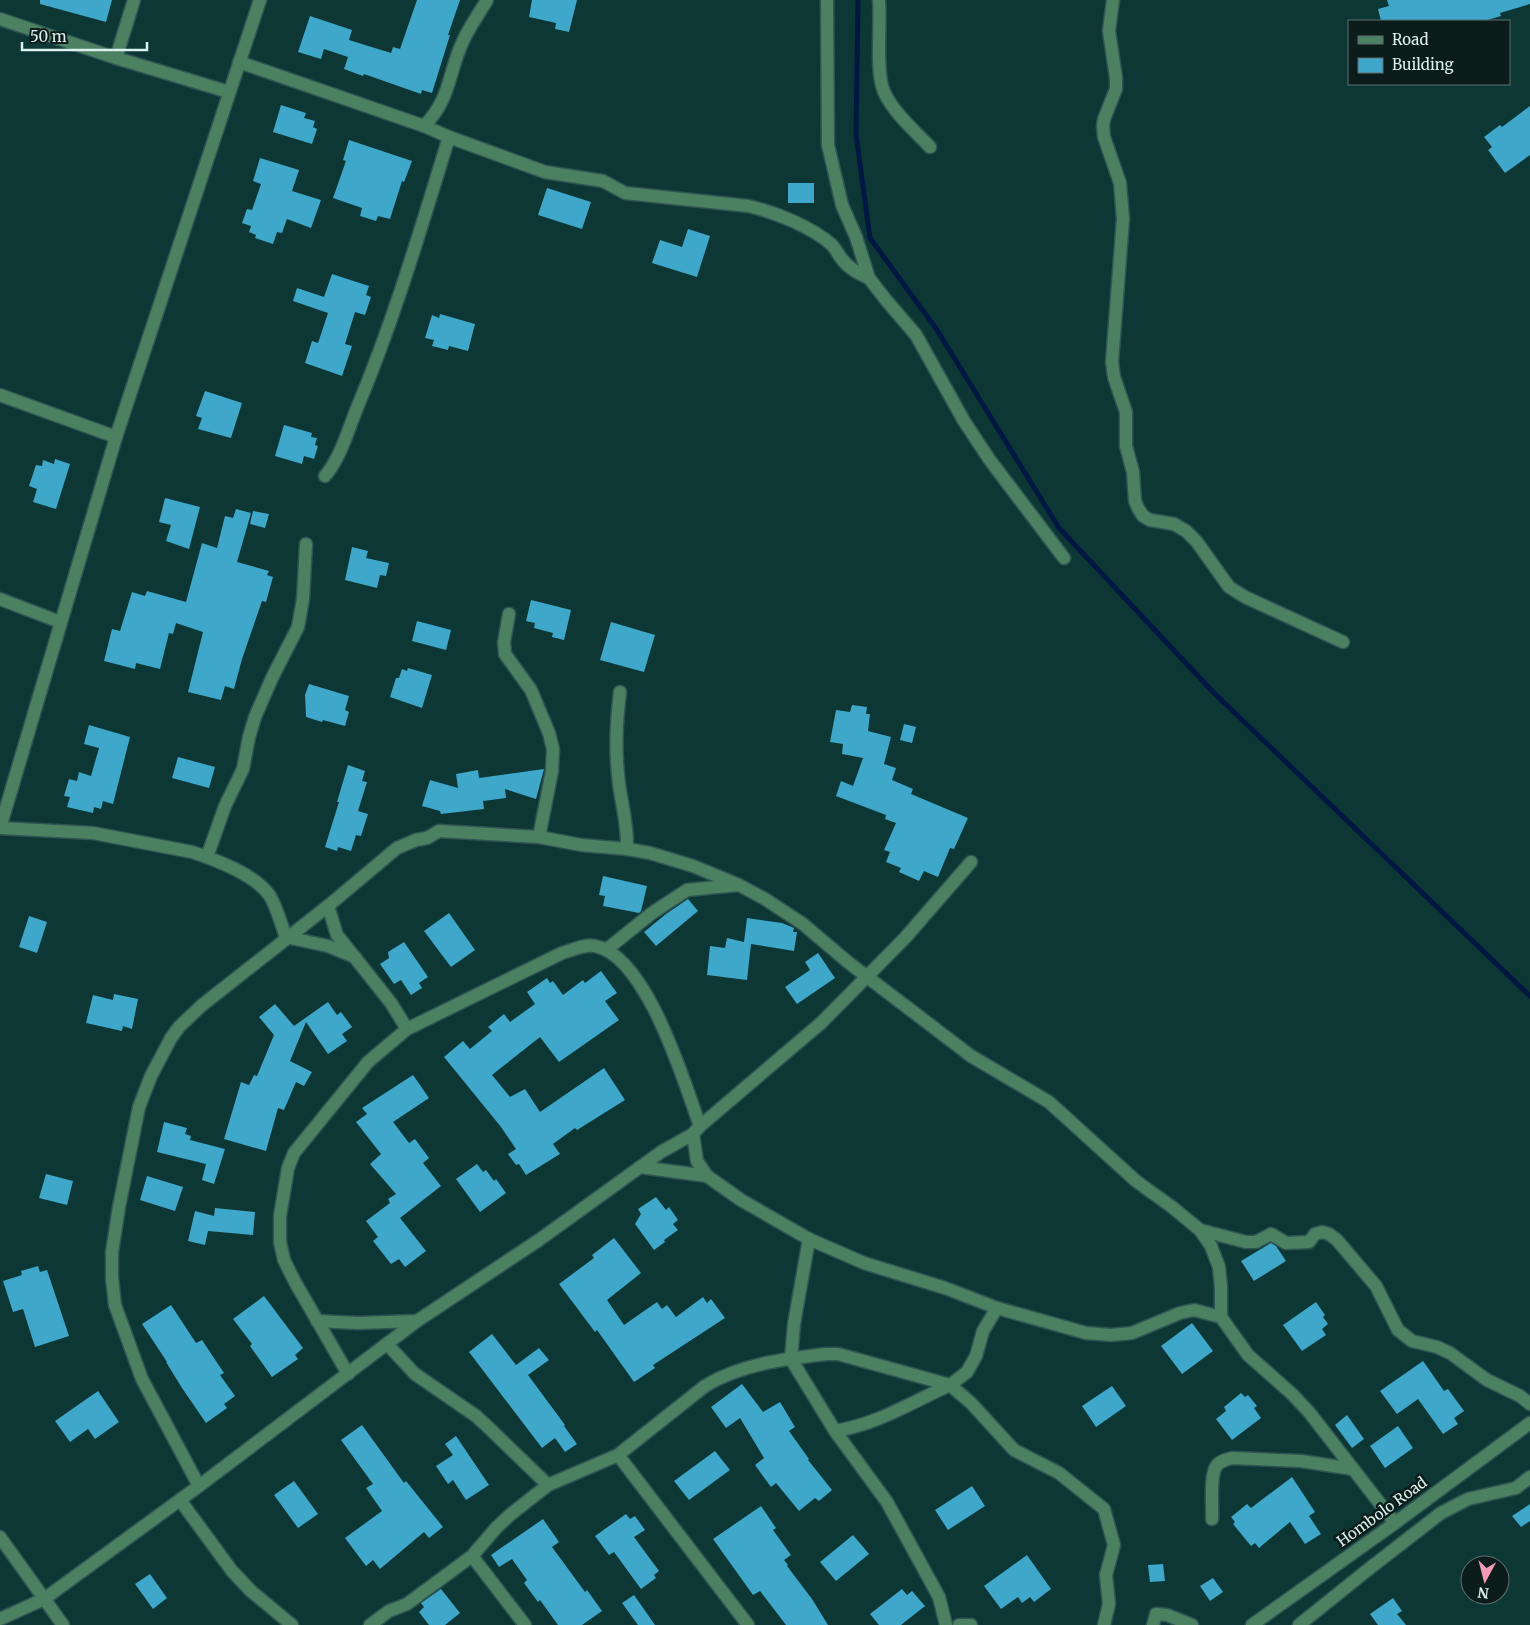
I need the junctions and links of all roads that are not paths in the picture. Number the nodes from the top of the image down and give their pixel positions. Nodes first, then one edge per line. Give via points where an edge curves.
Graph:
1 (134, 0) edge
2 (260, 0) edge
3 (487, 0) edge
4 (828, 0) edge
5 (879, 0) edge
6 (1113, 0) edge
7 (0, 19) edge
8 (116, 58) junction
9 (239, 62) junction
10 (230, 92) junction
11 (424, 126) junction
12 (449, 137) junction
13 (930, 147) dead end
14 (869, 278) junction
15 (0, 395) edge
16 (116, 437) junction
17 (325, 476) dead end
18 (306, 544) dead end
19 (1064, 558) dead end
20 (0, 599) edge
21 (509, 614) dead end
22 (60, 622) junction
23 (1343, 642) dead end
24 (620, 692) dead end
25 (0, 828) edge
26 (539, 837) junction
27 (627, 849) junction
28 (208, 857) junction
29 (971, 862) dead end
30 (739, 885) junction
31 (328, 906) junction
32 (286, 937) junction
33 (606, 950) junction
34 (355, 957) junction
35 (866, 976) junction
36 (407, 1029) junction
37 (696, 1130) junction
38 (640, 1167) junction
39 (707, 1176) junction
40 (1200, 1230) junction
41 (808, 1239) junction
42 (997, 1308) junction
43 (1221, 1317) junction
44 (317, 1320) junction
45 (417, 1320) junction
46 (387, 1344) junction
47 (791, 1359) junction
48 (348, 1374) junction
49 (950, 1385) junction
50 (1530, 1404) edge
51 (1530, 1423) edge
52 (835, 1431) junction
53 (618, 1455) junction
54 (1353, 1469) junction
55 (1530, 1477) edge
56 (199, 1486) junction
57 (548, 1486) junction
58 (180, 1500) junction
59 (1212, 1519) dead end
60 (1395, 1523) junction
61 (0, 1537) edge
62 (472, 1556) junction
63 (44, 1599) junction
64 (0, 1619) edge
65 (62, 1625) edge
66 (292, 1625) edge
67 (370, 1625) edge
68 (525, 1625) edge
69 (748, 1625) edge
70 (946, 1625) edge
71 (958, 1625) edge
72 (971, 1625) edge
73 (1104, 1625) edge
74 (1152, 1625) edge
75 (1192, 1625) edge
76 (1252, 1625) edge
77 (1299, 1625) edge

1 - 8 street
2 - 9 street
3 - 11 street via 462,41 439,108
4 - 14 street via 828,145 842,205
5 - 13 street via 882,87 890,102
6 - 23 street via 1109,31 1116,89 1103,126 1120,183 1123,219 1112,362 1126,412 1126,446 1133,472 1135,501 1143,516 1174,524 1186,531 1229,587
7 - 8 street
8 - 10 street
9 - 10 street
9 - 11 street
10 - 16 street
11 - 12 street
12 - 14 street via 545,172 603,181 625,194 765,210 828,242 845,264
12 - 17 street via 368,383 335,461
14 - 19 street via 916,335 988,459
15 - 16 street
16 - 22 street
18 - 28 street via 298,627 255,717 242,769
20 - 22 street
21 - 26 street via 505,654 533,694 553,749
22 - 25 street
24 - 27 street via 615,729 616,755 628,832
25 - 28 street via 93,833
26 - 27 street
26 - 31 street via 439,831 397,848
27 - 30 street via 693,866
28 - 32 street via 262,886 270,897
29 - 35 street via 905,938
30 - 33 street via 687,890
30 - 35 street via 802,924
31 - 32 street
31 - 34 street via 337,935
32 - 34 street via 328,946
32 - 56 street via 201,1006 171,1038 138,1107 118,1207 112,1252 115,1305 142,1379
33 - 36 street via 582,946
33 - 37 street via 621,961 657,1013 673,1049
34 - 36 street
35 - 37 street via 821,1023
35 - 40 street via 983,1064 1049,1102 1136,1181
36 - 44 street via 357,1075 294,1153 288,1168 280,1216 280,1242 284,1260
37 - 38 street
37 - 39 street via 697,1161
38 - 39 street
38 - 45 street via 539,1240
39 - 41 street
40 - 43 street via 1219,1267
40 - 50 street via 1236,1241 1256,1242 1271,1234 1286,1243 1309,1242 1315,1234 1329,1234 1376,1286 1398,1330 1412,1341 1450,1353 1487,1380
41 - 42 street via 864,1263
41 - 47 street
42 - 43 street via 1086,1333 1111,1335 1132,1332 1194,1310
42 - 49 street via 967,1372
43 - 54 street via 1248,1355 1309,1412
44 - 45 street via 357,1323
44 - 48 street
45 - 46 street
46 - 48 street
46 - 57 street via 415,1374 476,1416
47 - 49 street via 838,1354
47 - 52 street
47 - 53 street via 752,1366 718,1378
48 - 56 street
49 - 52 street via 875,1421
49 - 73 street via 1014,1450 1059,1473 1104,1509 1114,1545 1106,1575 1109,1604
51 - 60 street, Hombolo Road
52 - 70 street via 887,1502 939,1597
53 - 57 street
53 - 69 street
54 - 59 street via 1302,1461 1226,1460 1217,1466 1213,1474
54 - 60 street
55 - 77 street via 1516,1488 1468,1499 1442,1513
56 - 58 street
57 - 62 street via 497,1527
58 - 63 street
58 - 66 street via 232,1571
60 - 76 street, Hombolo Road
61 - 63 street
62 - 67 street via 407,1604 389,1611
62 - 68 street
63 - 64 street
63 - 65 street
71 - 72 street
74 - 75 street via 1156,1614

